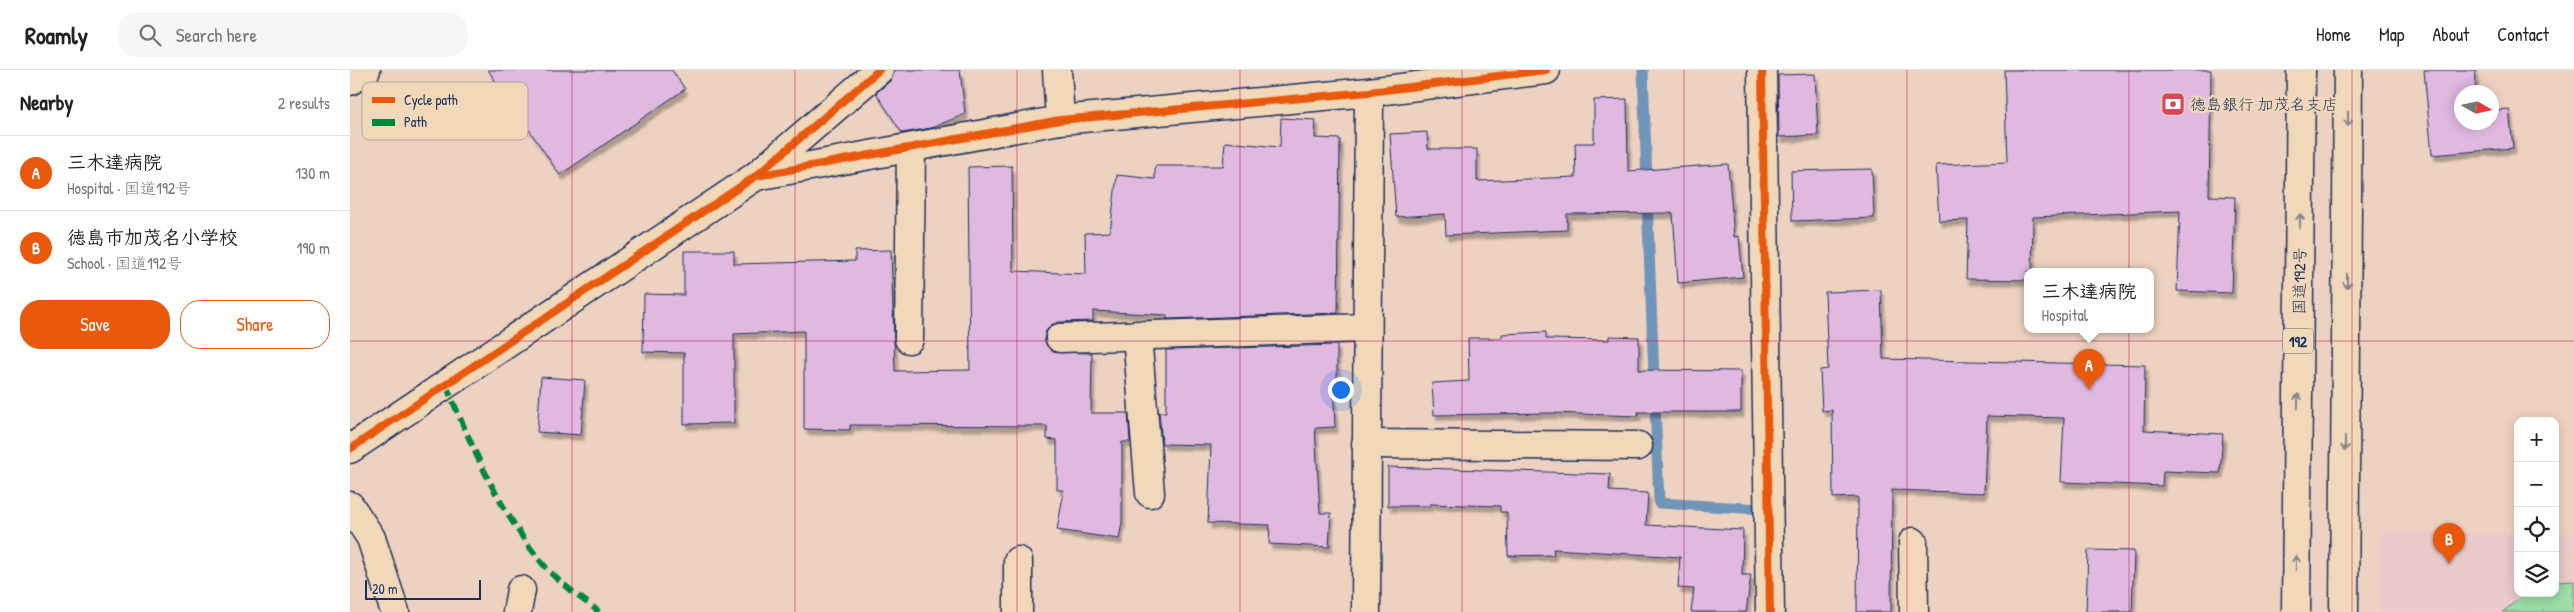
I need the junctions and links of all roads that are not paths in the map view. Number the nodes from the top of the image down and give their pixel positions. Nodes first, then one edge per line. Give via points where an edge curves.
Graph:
1 (366, 70) edge
2 (879, 70) edge
3 (1057, 70) edge
4 (1546, 70) edge
5 (1762, 70) edge
6 (2301, 70) edge
7 (2348, 70) edge
8 (350, 81) edge
9 (1369, 92) junction
10 (1060, 120) junction
11 (911, 148) junction
12 (756, 176) junction
13 (1367, 328) junction
14 (1136, 335) junction
15 (1060, 338) dead end
16 (909, 339) dead end
17 (1366, 444) junction
18 (1638, 446) dead end
19 (350, 449) edge
20 (1150, 493) dead end
21 (350, 506) edge
22 (1913, 542) dead end
23 (1018, 561) dead end
24 (396, 612) edge
25 (1018, 612) edge
26 (1366, 612) edge
27 (1770, 612) edge
28 (1914, 612) edge
29 (2296, 612) edge
30 (2344, 612) edge

1 - 8 main road
2 - 12 main road
3 - 10 main road
4 - 9 main road
5 - 27 main road
29 -> 6 main road, 国道192号 / 192
7 -> 30 main road
9 - 10 main road
9 - 13 main road
10 - 11 main road
11 - 12 main road
11 - 16 main road
12 - 19 main road
13 - 14 main road
13 - 17 main road
14 - 15 main road
14 - 20 main road
17 - 18 main road
17 - 26 main road
21 - 24 main road via 371,538
22 - 28 main road
23 - 25 main road

